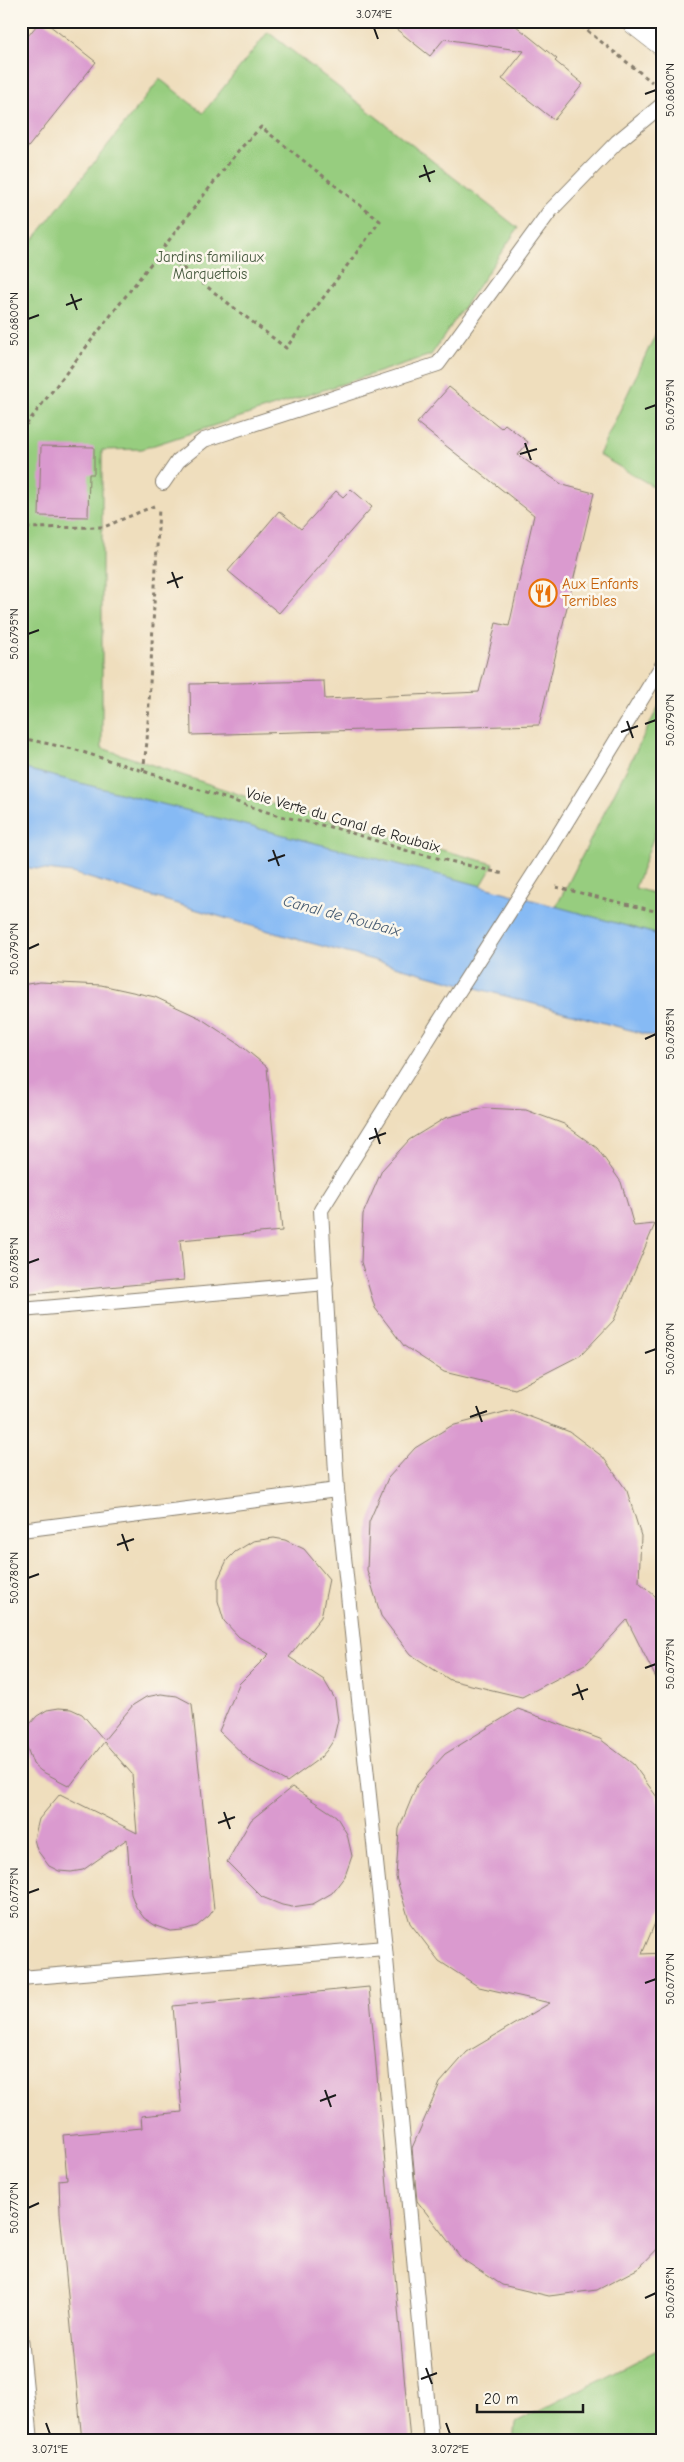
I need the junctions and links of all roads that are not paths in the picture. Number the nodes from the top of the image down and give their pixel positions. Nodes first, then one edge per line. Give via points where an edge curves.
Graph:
1 (636, 21) edge
2 (663, 42) edge
3 (663, 104) edge
4 (163, 483) dead end
5 (663, 664) edge
6 (326, 1283) junction
7 (21, 1310) edge
8 (337, 1490) junction
9 (21, 1530) edge
10 (385, 1948) junction
11 (21, 1978) edge
12 (21, 2338) edge
13 (30, 2441) edge
14 (431, 2441) edge

1 - 2 street
3 - 4 lane via 617,142 550,211 438,364 204,440 178,461
5 - 6 lane, bridge via 322,1210
6 - 7 lane
6 - 8 lane
8 - 9 lane
8 - 10 lane
10 - 11 lane
10 - 14 lane
12 - 13 lane

